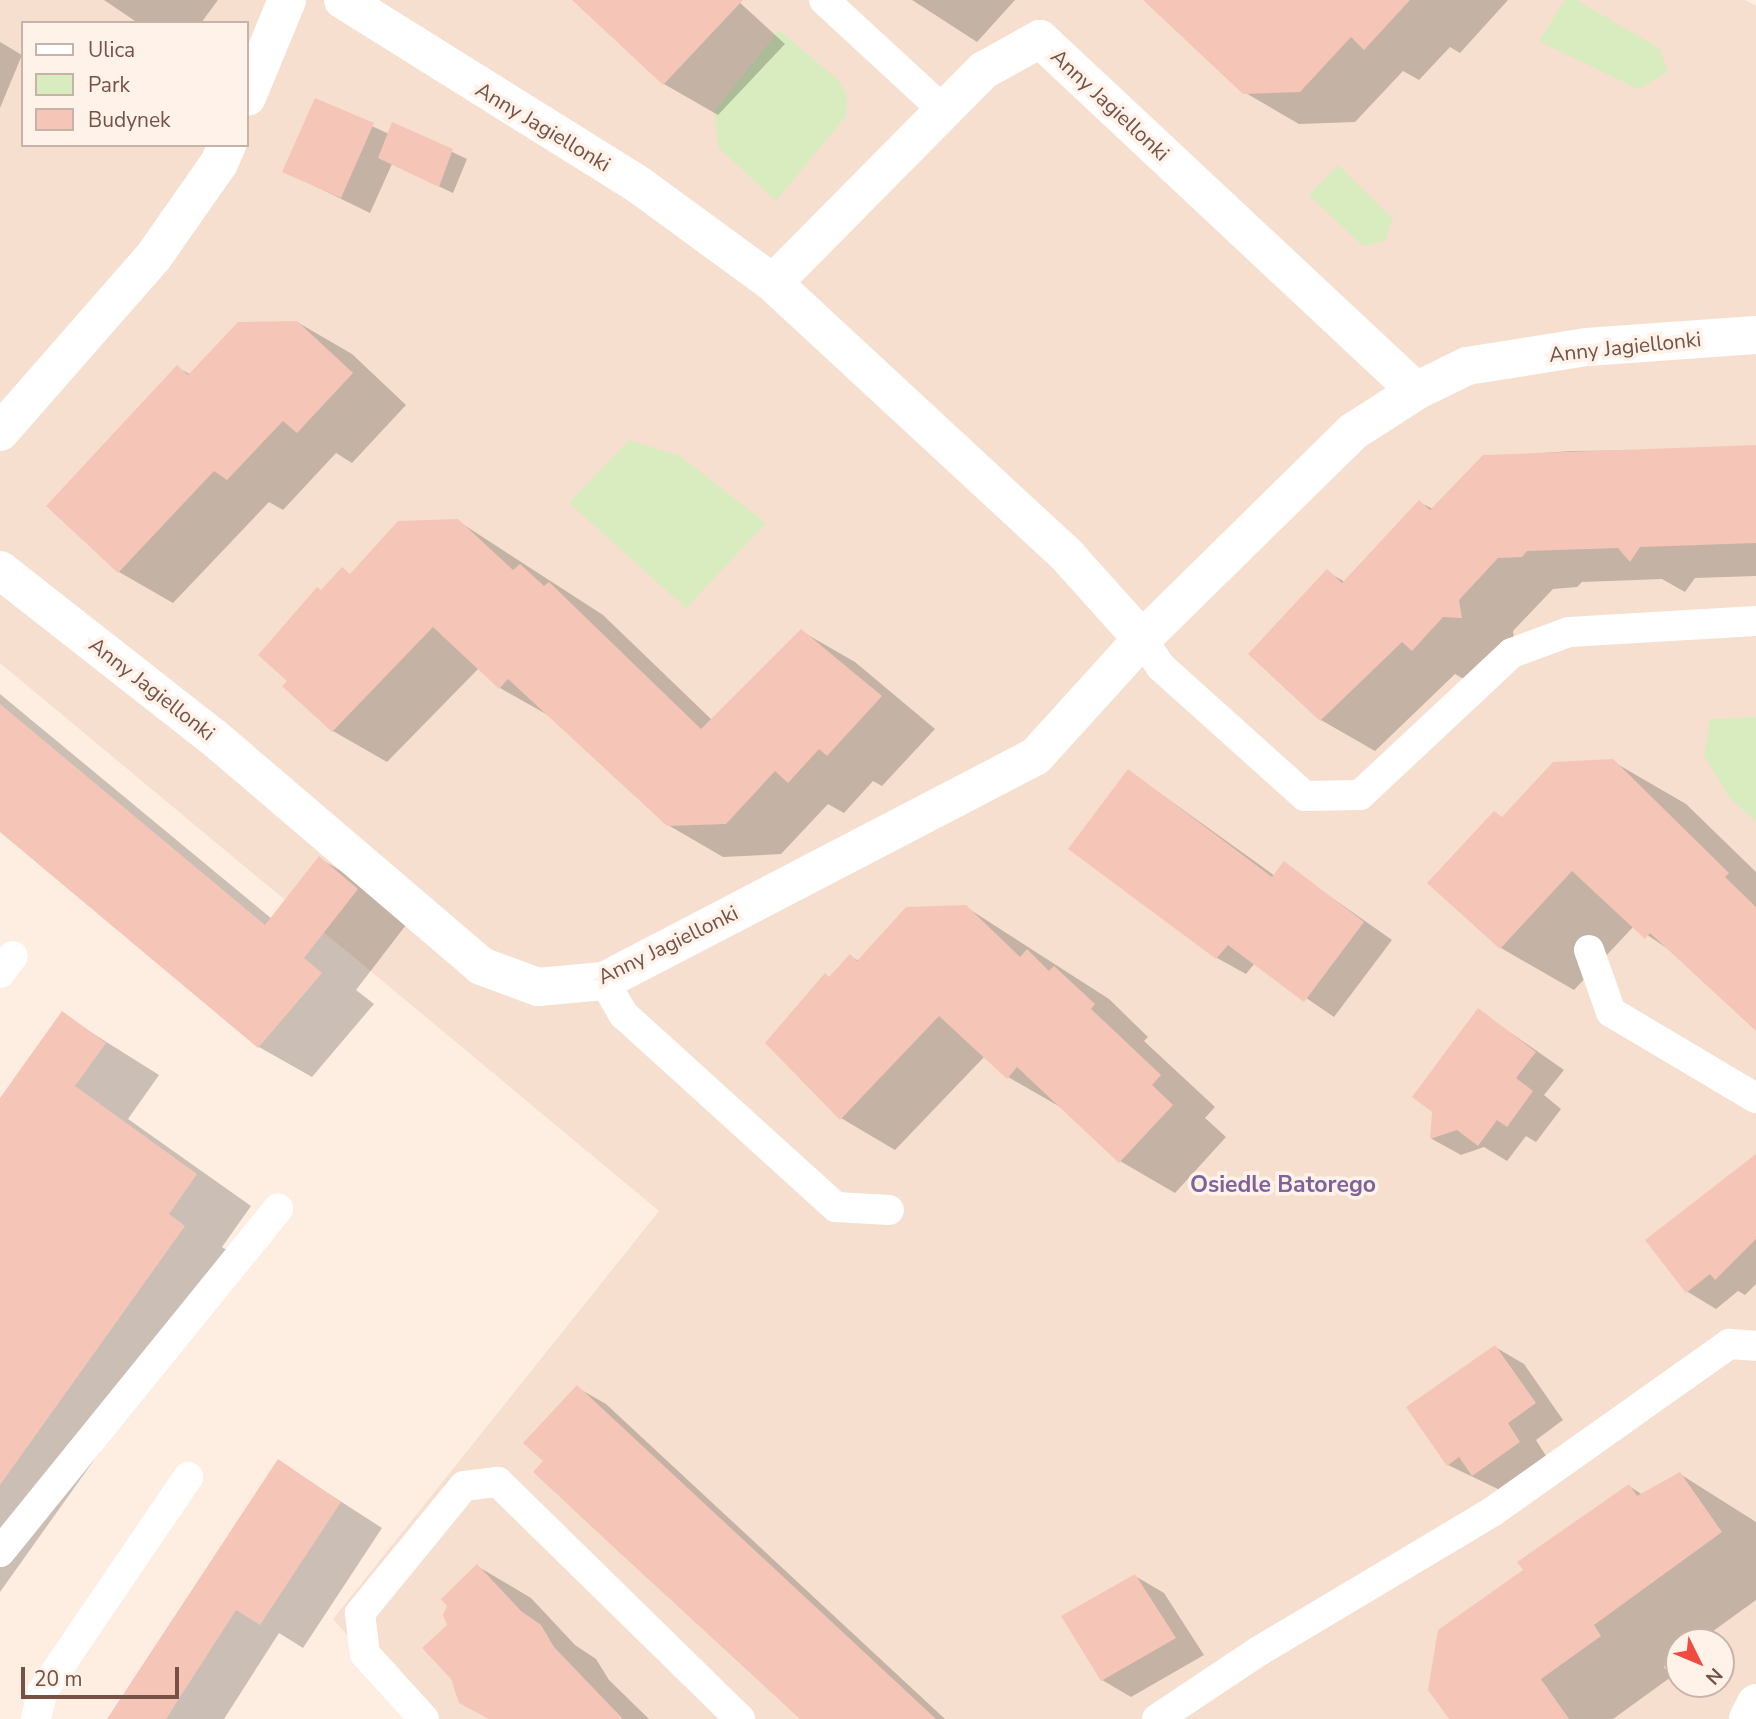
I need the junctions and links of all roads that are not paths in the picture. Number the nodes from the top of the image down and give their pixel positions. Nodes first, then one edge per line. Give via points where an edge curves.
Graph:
1 (287, 0) edge
2 (343, 0) edge
3 (824, 0) edge
4 (248, 95) edge
5 (943, 110) junction
6 (226, 147) edge
7 (773, 283) junction
8 (1756, 335) edge
9 (1416, 391) junction
10 (0, 432) edge
11 (0, 569) edge
12 (1756, 621) edge
13 (1142, 639) junction
14 (1589, 950) dead end
15 (604, 981) junction
16 (1756, 1098) edge
17 (278, 1209) dead end
18 (889, 1210) dead end
19 (1756, 1346) edge
20 (188, 1476) dead end
21 (0, 1552) edge
22 (1756, 1703) edge
23 (36, 1719) edge
24 (424, 1719) edge
25 (740, 1719) edge
26 (1157, 1719) edge
27 (1748, 1719) edge

1 - 4 street
2 - 7 street, Anny Jagiellonki via 639,185
3 - 5 lane
5 - 7 street, Anny Jagiellonki
5 - 9 street, Anny Jagiellonki via 984,70 1040,39
6 - 10 street via 154,256
7 - 13 street, Anny Jagiellonki via 1064,552
8 - 9 street, Anny Jagiellonki via 1587,348 1467,366
9 - 13 street, Anny Jagiellonki via 1354,431
11 - 15 street, Anny Jagiellonki via 212,736 481,965 538,987
12 - 13 lane via 1569,632 1512,653 1360,795 1305,796 1161,667
13 - 15 street, Anny Jagiellonki via 1035,757
14 - 16 lane via 1611,1013
15 - 18 lane via 624,1015 836,1207
17 - 21 lane
19 - 26 lane via 1730,1344 1492,1512 1259,1651
20 - 23 lane via 42,1692
22 - 27 street
24 - 25 lane via 365,1654 360,1613 464,1486 498,1482

